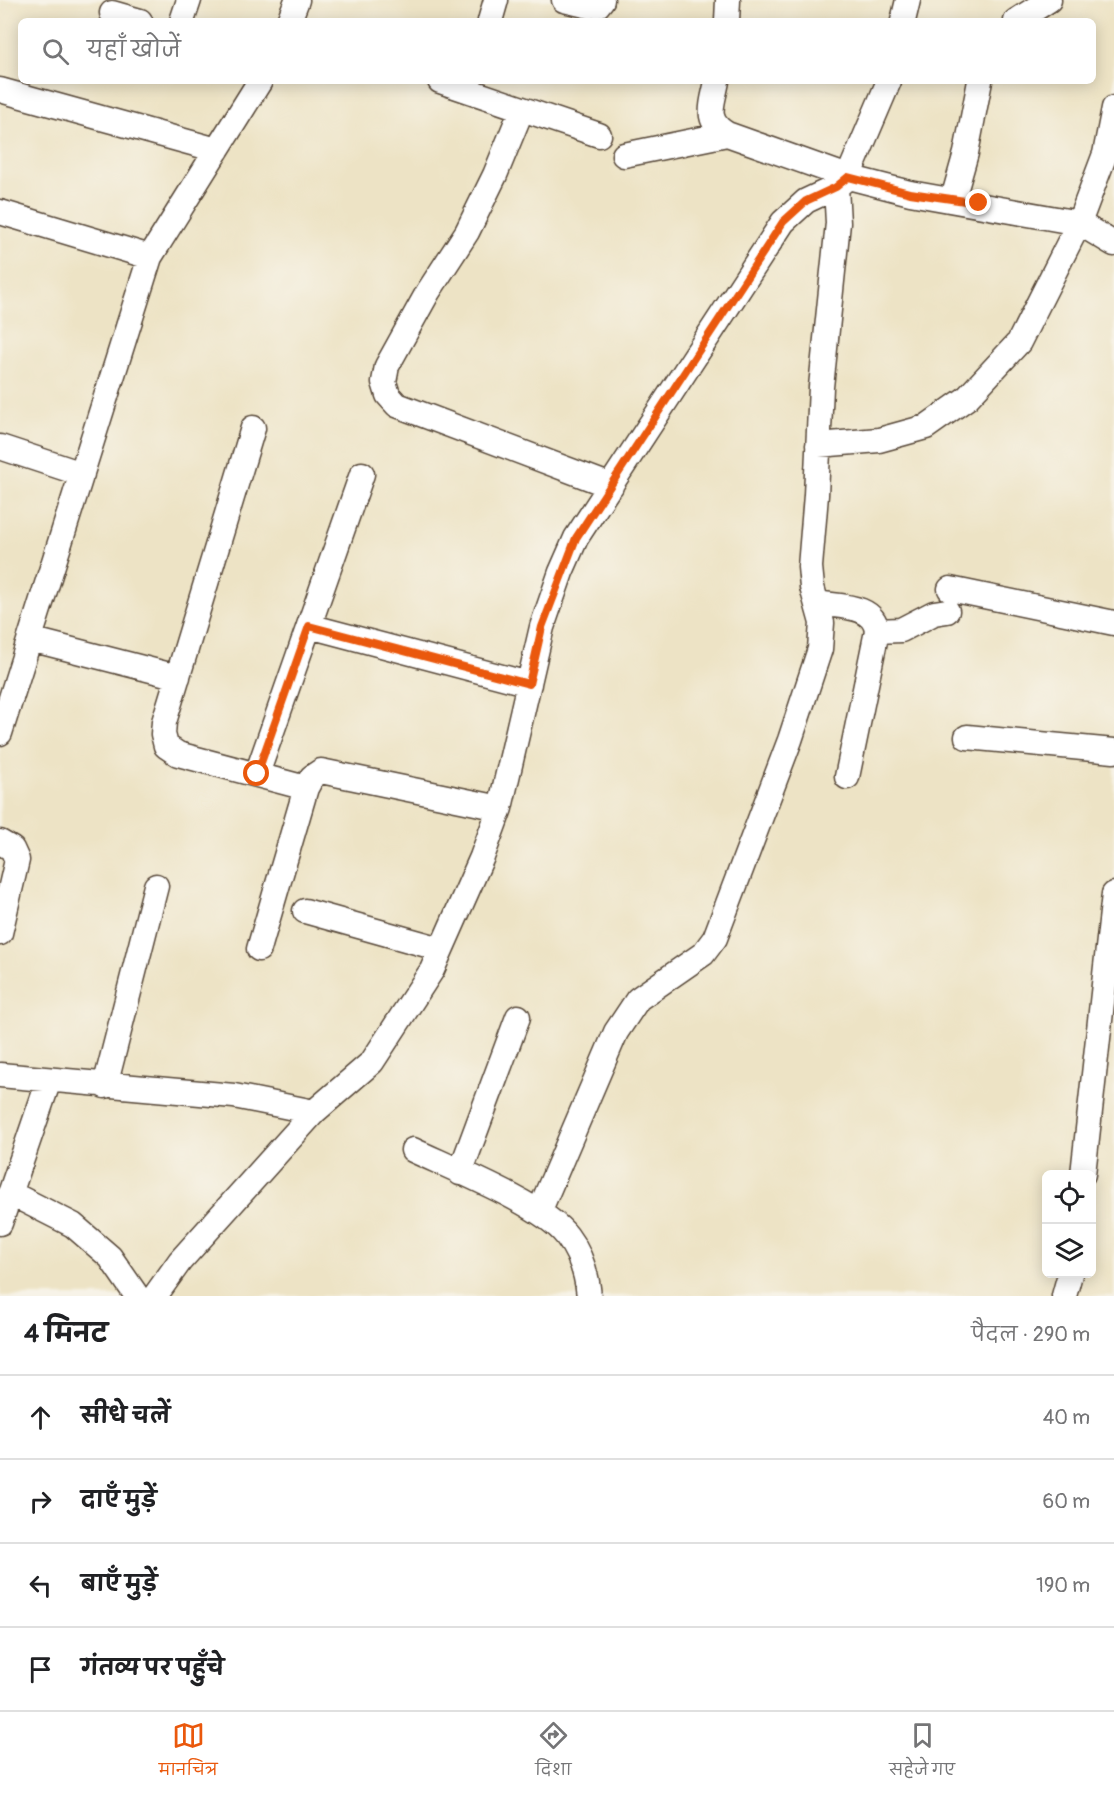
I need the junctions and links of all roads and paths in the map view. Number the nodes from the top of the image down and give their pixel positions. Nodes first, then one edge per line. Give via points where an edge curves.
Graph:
1 (189, 0) edge
2 (297, 0) edge
3 (496, 0) edge
4 (564, 0) edge
5 (602, 0) edge
6 (728, 0) edge
7 (908, 0) edge
8 (1049, 0) edge
9 (112, 13) dead end
10 (130, 18) edge
11 (183, 18) edge
12 (290, 18) edge
13 (491, 18) edge
14 (727, 18) edge
15 (904, 18) edge
16 (1021, 18) edge
17 (259, 84) edge
18 (716, 84) edge
19 (888, 84) edge
20 (979, 84) edge
21 (472, 86) edge
22 (0, 90) edge
23 (1114, 108) edge
24 (522, 109) junction
25 (727, 134) junction
26 (599, 135) dead end
27 (217, 150) junction
28 (624, 155) dead end
29 (842, 182) junction
30 (953, 200) junction
31 (0, 212) edge
32 (1079, 223) junction
33 (1114, 244) edge
34 (150, 257) junction
35 (253, 428) dead end
36 (818, 445) junction
37 (0, 447) edge
38 (82, 474) junction
39 (362, 474) dead end
40 (611, 486) junction
41 (817, 603) junction
42 (1114, 623) edge
43 (309, 626) junction
44 (877, 631) junction
45 (30, 639) junction
46 (177, 677) junction
47 (529, 684) junction
48 (1, 724) edge
49 (967, 737) dead end
50 (1114, 751) edge
51 (257, 774) junction
52 (847, 777) dead end
53 (306, 788) junction
54 (500, 808) junction
55 (0, 842) edge
56 (156, 886) dead end
57 (1114, 894) edge
58 (305, 911) dead end
59 (0, 933) edge
60 (259, 949) dead end
61 (441, 949) junction
62 (518, 1017) dead end
63 (0, 1075) edge
64 (49, 1080) junction
65 (105, 1086) junction
66 (314, 1112) junction
67 (413, 1150) dead end
68 (1083, 1170) edge
69 (460, 1173) junction
70 (10, 1193) junction
71 (539, 1212) junction
72 (0, 1223) edge
73 (1069, 1278) edge
74 (137, 1296) edge
75 (155, 1296) edge
76 (589, 1296) edge
77 (1064, 1296) edge

1 - 11 street
2 - 12 street
3 - 13 street
4 - 5 street via 590,6
6 - 14 street
7 - 15 street
8 - 16 street
9 - 10 street
17 - 27 street
18 - 25 street via 711,115 715,127
19 - 29 street
20 - 30 street
21 - 24 street
22 - 27 street
23 - 32 street via 1106,154
24 - 26 street
24 - 40 street via 467,232 387,366 384,382 397,405
25 - 28 street
25 - 29 street
27 - 34 street
29 - 30 street
29 - 36 street
29 - 40 street via 806,201 783,222
30 - 32 street
31 - 34 street
32 - 33 street
32 - 36 street via 1019,342 968,398 926,427 879,440
34 - 38 street
35 - 46 street
36 - 41 street via 810,567
37 - 38 street
38 - 45 street
39 - 43 street
40 - 47 street via 576,538 561,572 542,627
41 - 44 street via 869,613 876,621
41 - 71 street via 822,623 820,649 724,921 703,954 638,999 616,1032
42 - 44 street via 949,600 934,613 901,630
43 - 47 street
43 - 51 street
44 - 52 street
45 - 46 street
45 - 48 street
46 - 51 street via 164,722 166,746 178,754
47 - 54 street
49 - 50 street
51 - 53 street
53 - 54 street via 321,771 336,772
53 - 60 street
54 - 61 street
55 - 59 street via 12,849 17,860
56 - 65 street
57 - 68 street
58 - 61 street
61 - 66 street via 432,970 372,1062
62 - 69 street
63 - 64 street
64 - 65 street
64 - 70 street
65 - 66 street via 234,1096
66 - 75 street via 180,1261
67 - 69 street
69 - 71 street
70 - 72 street
70 - 74 street via 73,1225 110,1257
71 - 76 street via 566,1234 580,1257
73 - 77 street

